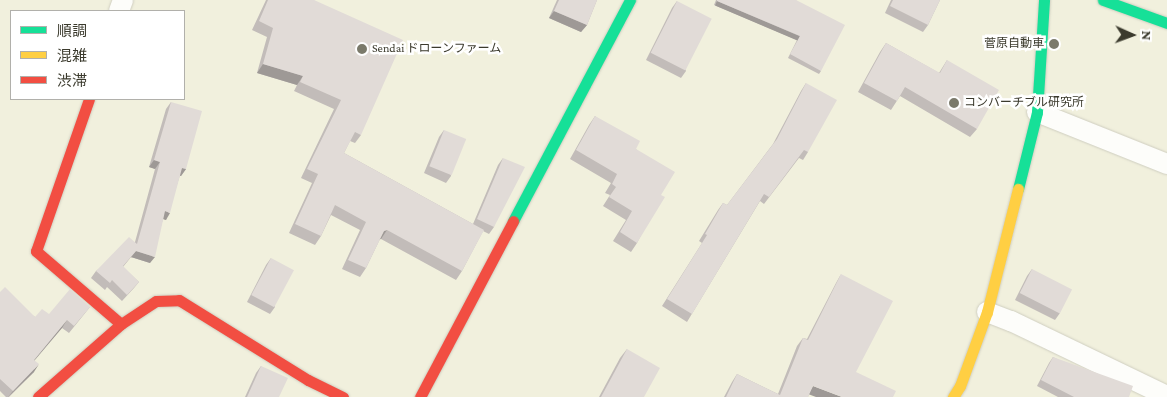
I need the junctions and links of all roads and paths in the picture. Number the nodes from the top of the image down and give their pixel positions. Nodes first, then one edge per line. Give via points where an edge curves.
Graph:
1 (630, 0) edge
2 (1044, 0) edge
3 (1103, 0) edge
4 (1167, 23) edge
5 (89, 100) edge
6 (1036, 112) junction
7 (1167, 164) edge
8 (987, 312) junction
9 (121, 324) junction
10 (1167, 396) edge
11 (38, 397) edge
12 (343, 397) edge
13 (420, 397) edge
14 (953, 397) edge

1 - 13 street
2 - 6 street
3 - 4 street
5 - 9 street via 36,251
6 - 7 street
6 - 8 street
8 - 10 street
8 - 14 street
9 - 11 street
9 - 12 street via 156,301 179,300 308,380

